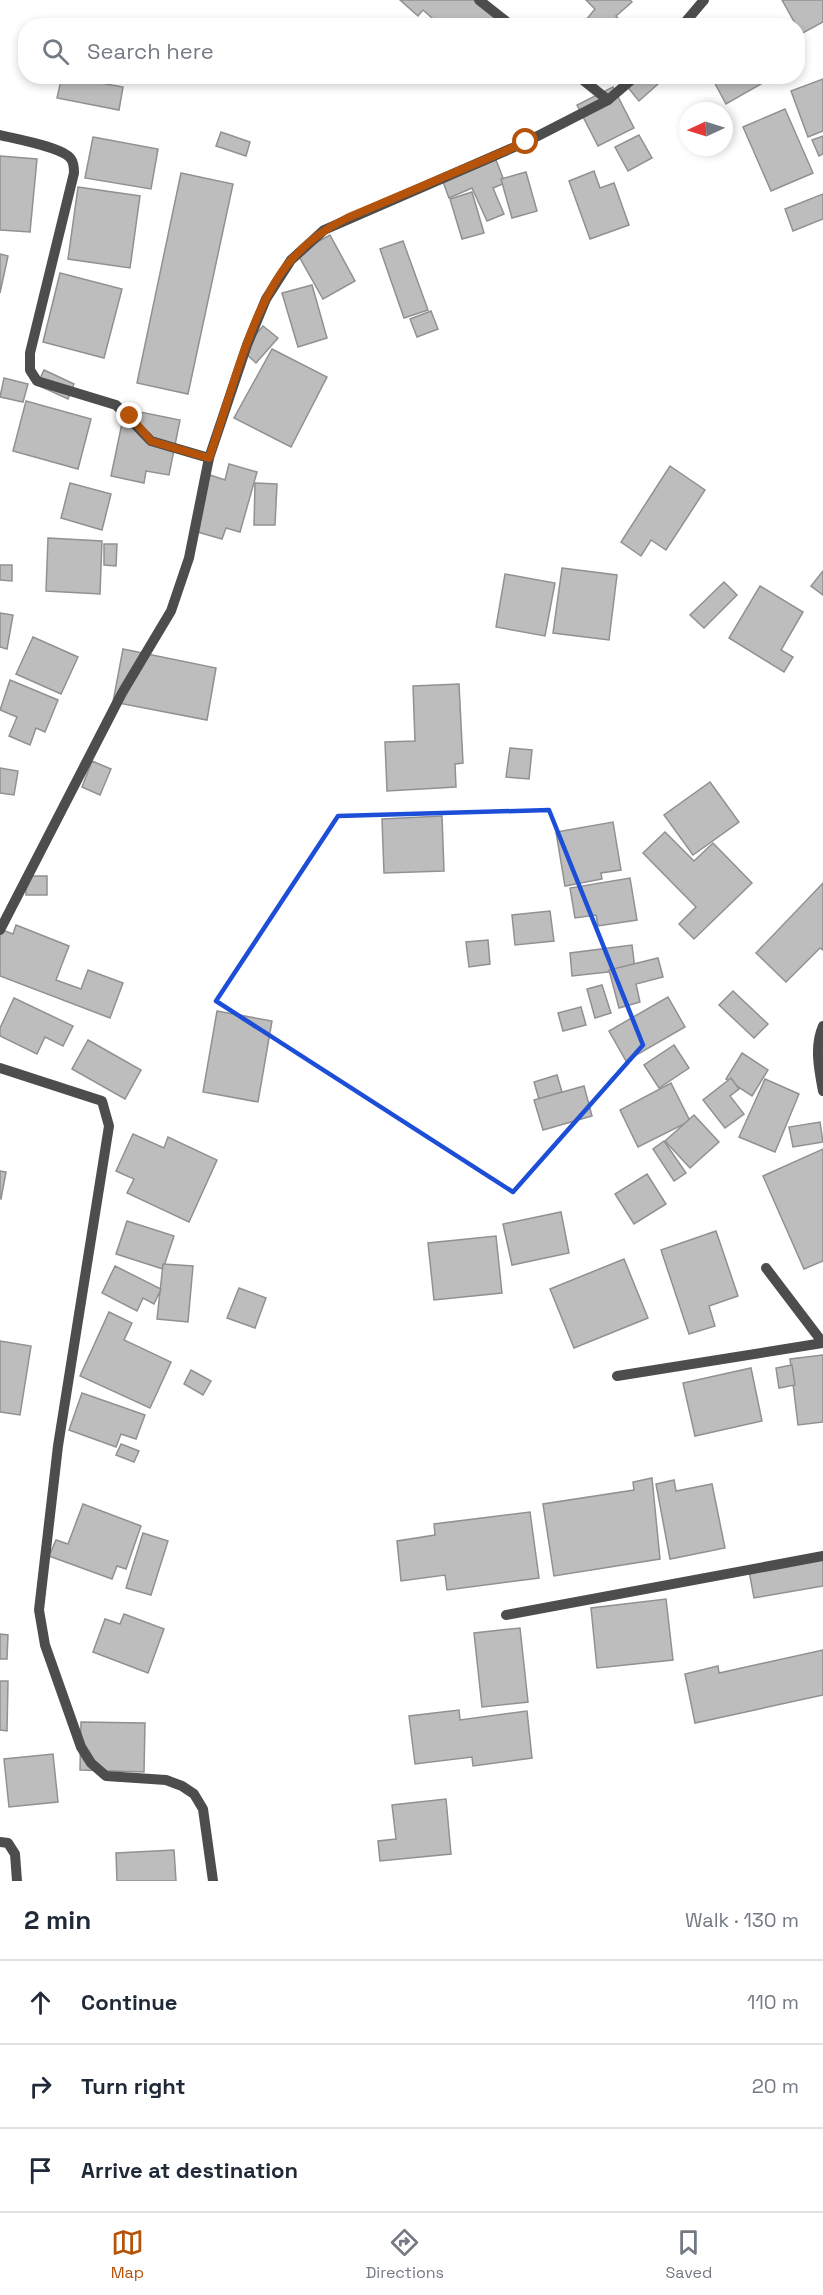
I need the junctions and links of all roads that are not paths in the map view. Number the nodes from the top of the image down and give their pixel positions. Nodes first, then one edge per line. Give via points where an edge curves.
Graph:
1 (479, 0) edge
2 (704, 0) edge
3 (502, 18) edge
4 (689, 18) edge
5 (588, 84) edge
6 (627, 84) edge
7 (608, 100) junction
8 (0, 135) edge
9 (209, 458) junction
10 (0, 930) edge
11 (823, 1026) edge
12 (0, 1068) edge
13 (823, 1091) edge
14 (766, 1268) dead end
15 (823, 1343) edge
16 (617, 1376) dead end
17 (823, 1556) edge
18 (506, 1615) dead end
19 (0, 1842) edge
20 (17, 1881) edge
21 (213, 1881) edge

1 - 3 street
2 - 4 street
5 - 7 street
6 - 7 street
7 - 9 street via 526,142 347,218 304,247 266,299
8 - 9 street via 58,150 74,164 30,353 30,370 37,381 116,405 151,441
9 - 10 street via 189,558 171,611 122,693
11 - 13 street via 818,1036
12 - 21 street via 102,1101 109,1126 44,1551 39,1610 45,1645 65,1708 91,1763 106,1776 166,1780 194,1794 202,1809
14 - 15 street
15 - 16 street
17 - 18 street
19 - 20 street via 8,1843 15,1854

